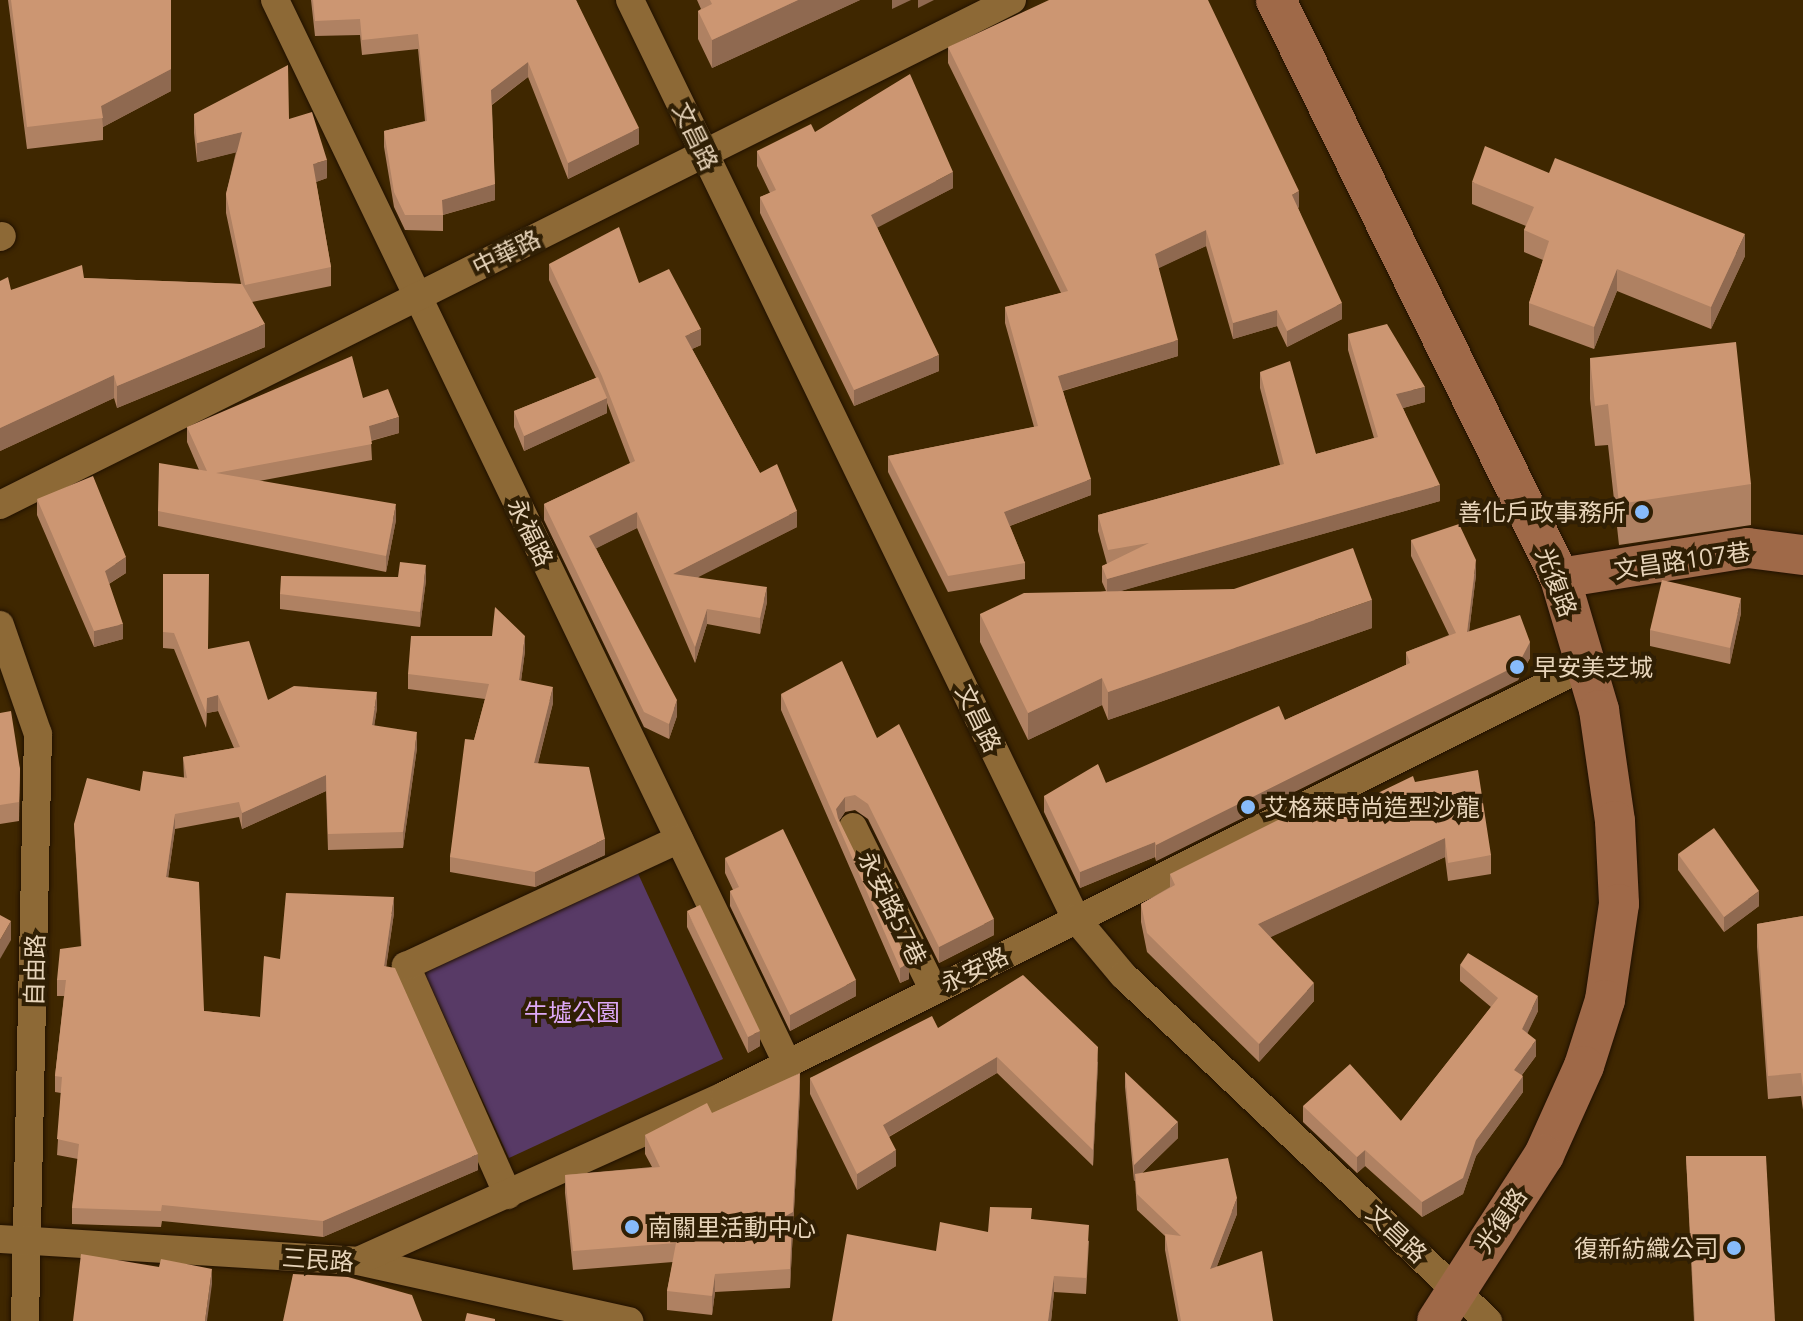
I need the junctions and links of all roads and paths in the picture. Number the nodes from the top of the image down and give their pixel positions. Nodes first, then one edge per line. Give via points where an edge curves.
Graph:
1 (275, 0) edge
2 (630, 0) edge
3 (1012, 0) edge
4 (1276, 0) edge
5 (705, 154) junction
6 (418, 296) junction
7 (0, 505) edge
8 (1803, 555) edge
9 (1560, 578) junction
10 (0, 625) edge
11 (1585, 666) junction
12 (853, 827) dead end
13 (679, 839) junction
14 (1076, 919) junction
15 (933, 989) junction
16 (787, 1063) junction
17 (508, 1195) junction
18 (0, 1239) edge
19 (30, 1241) junction
20 (358, 1261) junction
21 (1446, 1304) edge
22 (25, 1321) edge
23 (629, 1321) edge
24 (1488, 1321) edge

1 - 6 street, 永福路
2 - 5 street, 文昌路
3 - 5 street, 中華路
4 - 9 main road, 光復路
5 - 6 street, 中華路
5 - 14 street, 文昌路
6 - 7 street, 中華路
6 - 13 street, 永福路
8 - 9 main road, 文昌路107巷 via 1748,548
9 - 11 main road, 光復路
10 - 19 street, 自由路 via 38,734
11 - 14 street, 永安路
11 - 21 main road, 光復路 via 1599,710 1615,821 1619,904 1605,1000 1584,1066 1544,1155
12 - 15 street, 永安路57巷
13 - 16 street, 永福路
13 - 17 street via 406,966
14 - 15 street, 永安路
14 - 21 street, 文昌路 via 1123,975
15 - 16 street, 永安路
16 - 17 street, 永安路
17 - 20 street, 永安路
18 - 19 street, 三民路
19 - 20 street, 三民路
19 - 22 street, 自由路
20 - 23 street, 三民路
21 - 24 street, 文昌路

